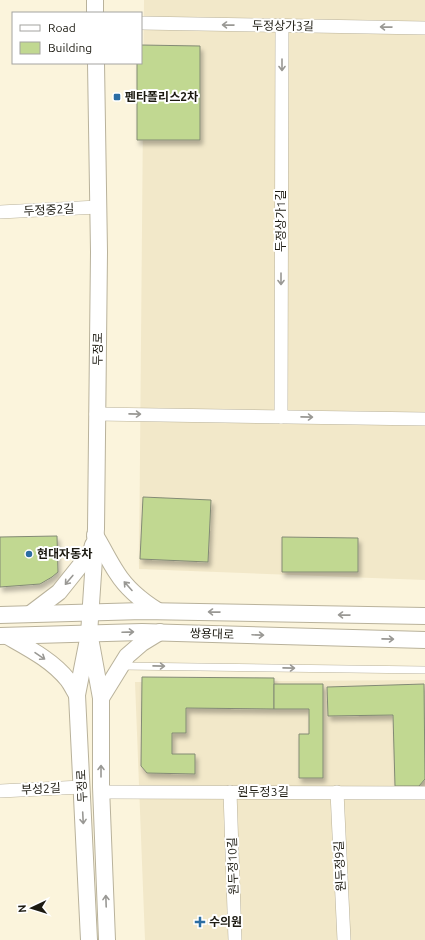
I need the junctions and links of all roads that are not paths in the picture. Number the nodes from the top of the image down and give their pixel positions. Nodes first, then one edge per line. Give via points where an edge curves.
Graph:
1 (95, 0) edge
2 (95, 12) edge
3 (142, 23) edge
4 (282, 26) junction
5 (425, 28) edge
6 (96, 64) edge
7 (98, 207) junction
8 (0, 212) edge
9 (96, 414) junction
10 (281, 417) junction
11 (425, 419) edge
12 (95, 535) junction
13 (158, 611) junction
14 (89, 612) junction
15 (30, 614) junction
16 (0, 615) edge
17 (425, 616) edge
18 (160, 632) junction
19 (89, 634) junction
20 (4, 636) edge
21 (425, 640) edge
22 (120, 666) junction
23 (425, 670) edge
24 (78, 696) junction
25 (101, 698) junction
26 (82, 787) junction
27 (0, 791) edge
28 (102, 792) junction
29 (230, 792) junction
30 (337, 792) junction
31 (425, 793) edge
32 (89, 940) edge
33 (107, 940) edge
34 (235, 940) edge
35 (344, 940) edge

1 - 2 street
4 -> 3 street, 두정상가3길
5 -> 4 street, 두정상가3길
4 -> 10 street, 두정상가1길
6 - 7 street, 두정로
7 - 8 street, 두정중2길
7 - 9 street, 두정로
9 -> 10 street
9 - 12 street, 두정로
10 -> 11 street
13 -> 12 street via 142,601 118,574
12 - 14 street, 두정로
12 -> 15 street via 91,552 72,577 58,592
13 - 14 street, 쌍용대로
17 -> 13 street, 쌍용대로
14 - 15 street, 쌍용대로
14 - 19 street, 두정로
15 - 16 street, 쌍용대로
19 -> 18 street, 쌍용대로
18 -> 21 street, 쌍용대로
18 - 22 street via 142,643
19 - 20 street, 쌍용대로
19 - 24 street, 두정로
19 - 25 street, 두정로
20 -> 24 street via 54,666 68,679
22 -> 23 lane
22 - 25 street
24 - 26 street, 두정로
28 -> 25 street, 두정로
26 - 27 street, 부성2길
26 -> 32 street, 두정로
28 - 29 street, 원두정3길
33 -> 28 street, 두정로
29 - 30 street, 원두정3길
29 - 34 street, 원두정10길
30 - 31 street, 원두정3길
30 - 35 street, 원두정9길

